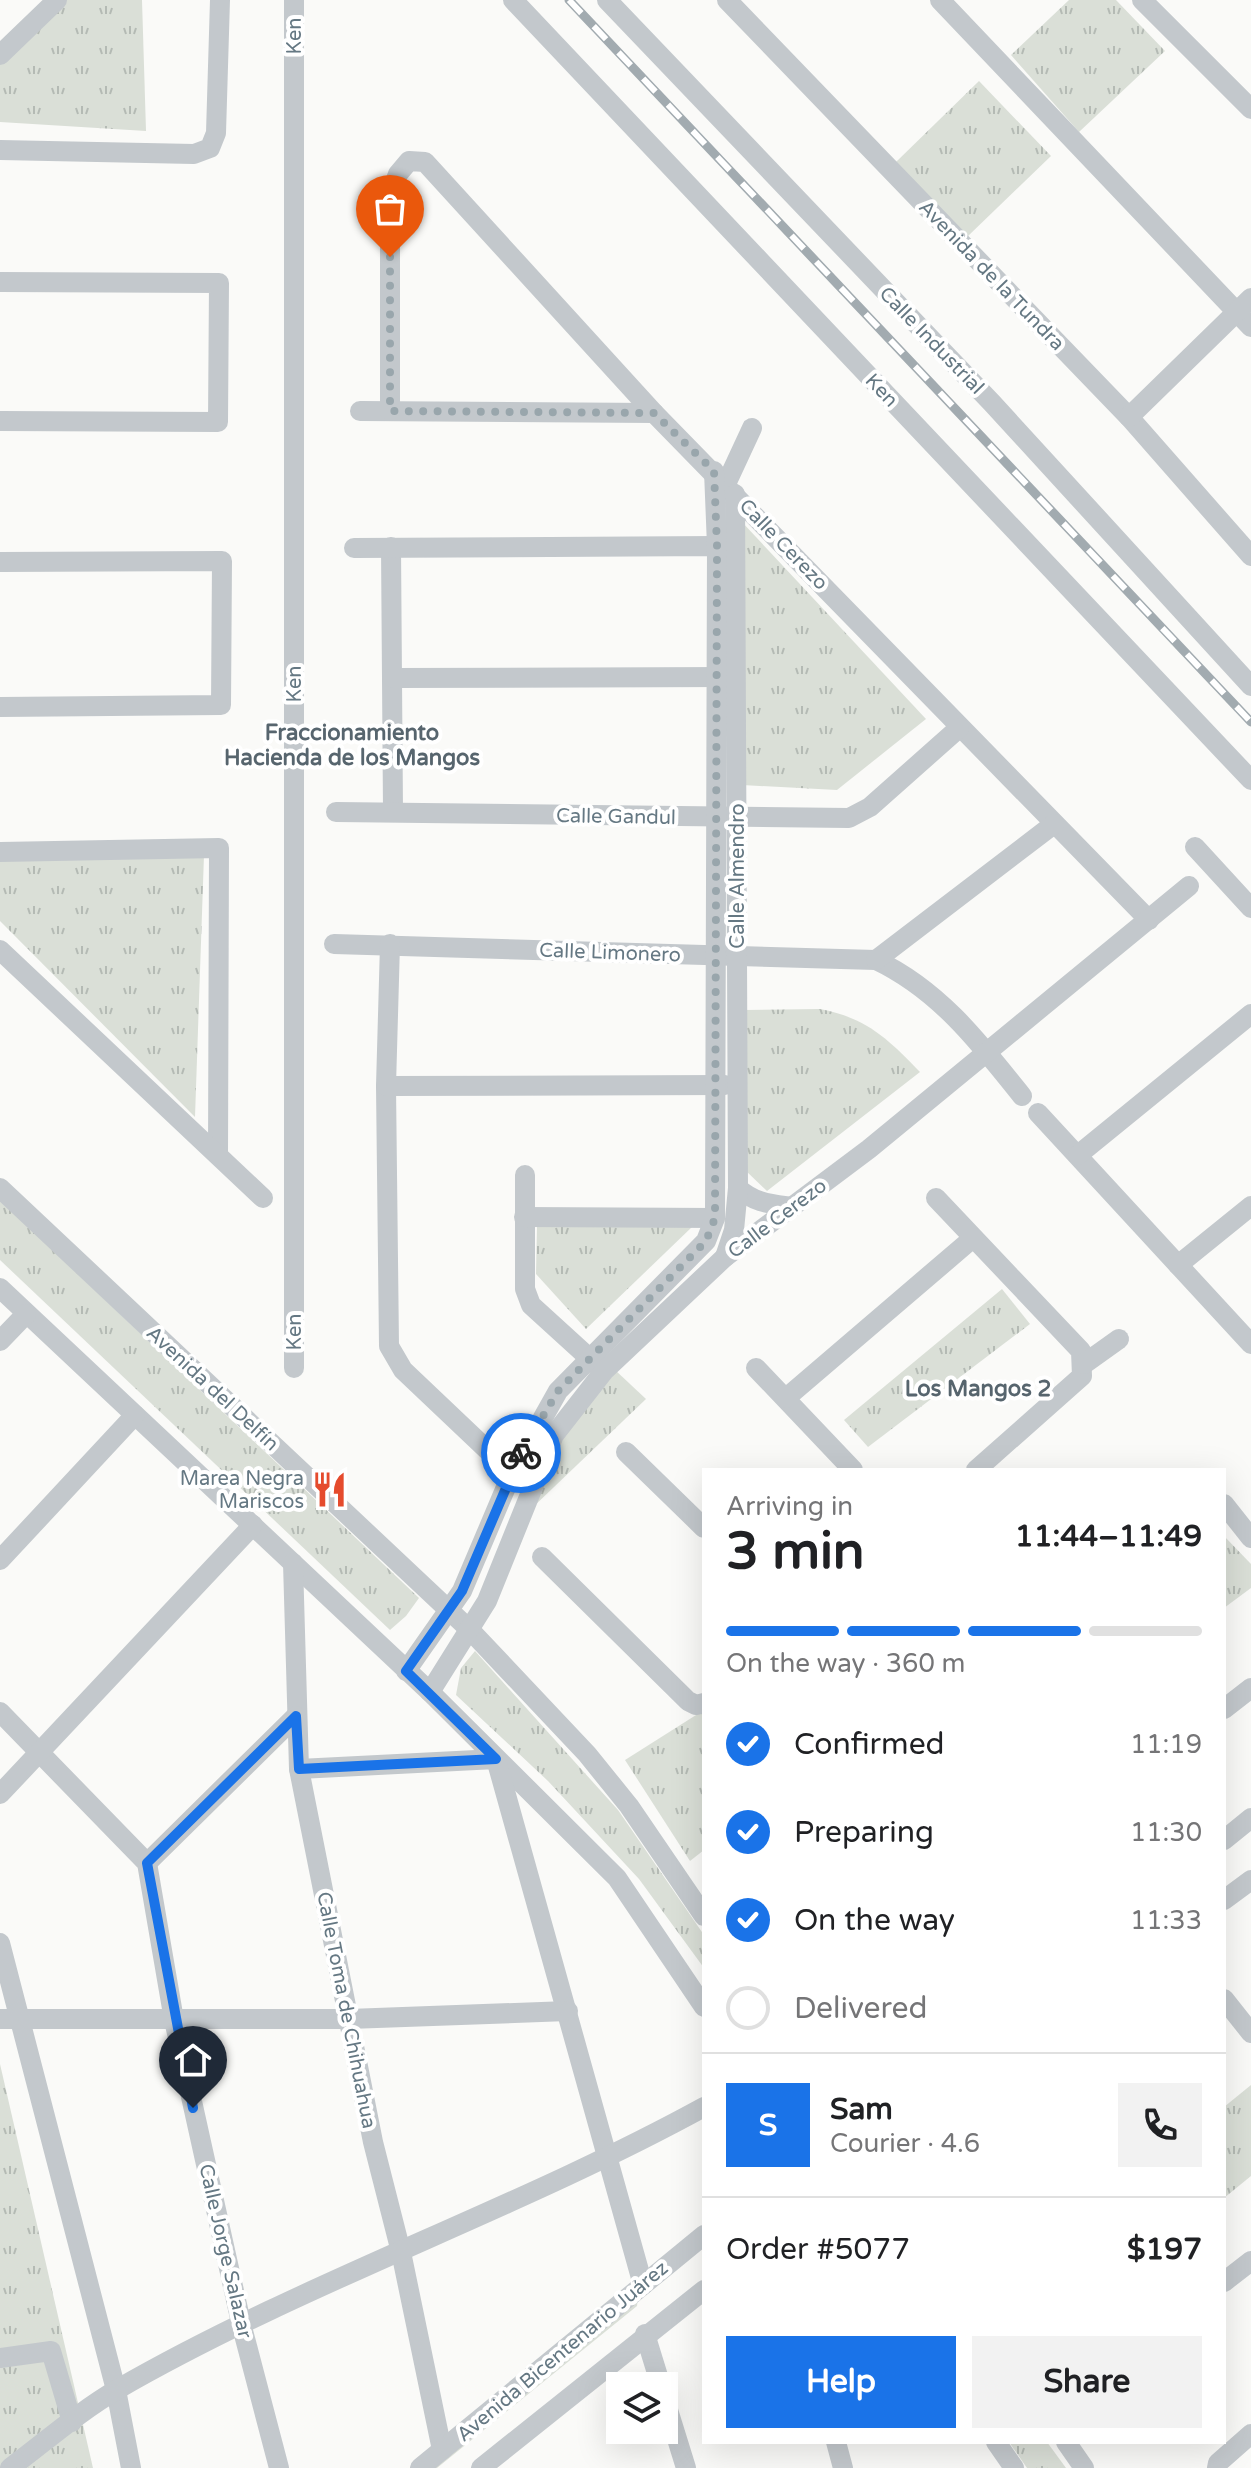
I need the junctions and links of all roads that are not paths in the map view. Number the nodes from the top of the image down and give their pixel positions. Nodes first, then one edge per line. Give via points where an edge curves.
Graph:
1 (57, 0) edge
2 (220, 0) edge
3 (294, 0) edge
4 (513, 0) edge
5 (607, 0) edge
6 (728, 0) edge
7 (940, 0) edge
8 (1143, 0) edge
9 (0, 55) edge
10 (1251, 109) edge
11 (0, 150) edge
12 (0, 282) edge
13 (1244, 305) edge
14 (1251, 327) edge
15 (360, 411) dead end
16 (390, 411) junction
17 (654, 413) junction
18 (1129, 417) junction
19 (0, 421) edge
20 (752, 428) dead end
21 (725, 483) junction
22 (391, 547) junction
23 (354, 548) dead end
24 (727, 550) junction
25 (1251, 556) edge
26 (0, 562) edge
27 (727, 677) junction
28 (393, 678) junction
29 (1251, 686) edge
30 (0, 707) edge
31 (959, 728) junction
32 (1251, 780) edge
33 (393, 811) junction
34 (336, 812) dead end
35 (715, 818) junction
36 (737, 819) junction
37 (1054, 824) junction
38 (1195, 847) dead end
39 (0, 852) edge
40 (1189, 886) dead end
41 (1251, 908) edge
42 (1149, 920) junction
43 (334, 944) dead end
44 (390, 944) junction
45 (0, 950) edge
46 (715, 956) junction
47 (737, 956) junction
48 (876, 960) junction
49 (1251, 1014) edge
50 (988, 1053) junction
51 (715, 1085) junction
52 (737, 1085) junction
53 (386, 1086) junction
54 (1022, 1096) dead end
55 (1038, 1113) dead end
56 (218, 1155) junction
57 (1078, 1155) junction
58 (525, 1175) dead end
59 (0, 1188) edge
60 (738, 1188) junction
61 (263, 1198) dead end
62 (936, 1198) dead end
63 (1251, 1206) edge
64 (792, 1207) junction
65 (524, 1217) junction
66 (715, 1218) junction
67 (973, 1238) junction
68 (706, 1241) joint
69 (725, 1257) junction
70 (1178, 1265) junction
71 (0, 1288) edge
72 (26, 1314) junction
73 (1119, 1339) dead end
74 (0, 1341) edge
75 (1251, 1344) edge
76 (588, 1358) junction
77 (1084, 1364) junction
78 (294, 1368) dead end
79 (756, 1368) dead end
80 (604, 1371) junction
81 (786, 1398) junction
82 (135, 1415) junction
83 (626, 1452) dead end
84 (851, 1468) edge
85 (978, 1468) edge
86 (512, 1473) junction
87 (530, 1490) junction
88 (1226, 1507) edge
89 (253, 1525) junction
90 (702, 1526) edge
91 (1251, 1538) edge
92 (542, 1557) dead end
93 (0, 1560) edge
94 (293, 1563) junction
95 (449, 1611) junction
96 (470, 1630) junction
97 (406, 1671) junction
98 (1251, 1688) edge
99 (430, 1692) junction
100 (702, 1704) edge
101 (1226, 1707) edge
102 (0, 1712) edge
103 (296, 1716) junction
104 (40, 1752) junction
105 (496, 1759) junction
106 (299, 1769) junction
107 (0, 1794) edge
108 (1251, 1818) edge
109 (1226, 1838) edge
110 (147, 1863) junction
111 (1251, 1880) edge
112 (1226, 1899) edge
113 (702, 1913) edge
114 (0, 1943) edge
115 (1226, 2003) edge
116 (702, 2004) edge
117 (568, 2011) junction
118 (10, 2019) edge
119 (349, 2019) junction
120 (174, 2020) junction
121 (1238, 2026) edge
122 (702, 2108) edge
123 (607, 2160) junction
124 (702, 2237) edge
125 (401, 2252) junction
126 (1251, 2261) edge
127 (1226, 2280) edge
128 (643, 2285) junction
129 (702, 2291) edge
130 (242, 2327) junction
131 (645, 2334) junction
132 (0, 2358) edge
133 (657, 2372) edge
134 (116, 2390) junction
135 (72, 2422) junction
136 (1251, 2434) edge
137 (678, 2442) edge
138 (837, 2444) edge
139 (997, 2444) edge
140 (1067, 2444) edge
141 (442, 2450) junction
142 (0, 2457) edge
143 (1, 2467) edge
144 (10, 2468) edge
145 (131, 2468) edge
146 (279, 2468) edge
147 (420, 2468) edge
148 (481, 2468) edge
149 (686, 2468) edge
150 (843, 2468) edge
151 (1014, 2468) edge
152 (1084, 2468) edge
153 (1217, 2468) edge

1 - 9 street
2 - 11 street via 216,133 210,148 194,154
3 - 78 street, Ken
4 - 32 street, Ken
5 - 29 street, Calle Industrial via 992,403
6 - 18 street, Avenida de la Tundra
7 - 13 street
8 - 10 street
12 - 19 street via 219,283 218,422
13 - 14 street
13 - 18 street
15 - 16 street
16 - 17 street
16 - 17 street, Calle Cerezo via 390,196 409,161 425,162
17 - 21 street, Calle Cerezo
18 - 25 street, Avenida de la Tundra
20 - 21 street, Calle Almendro
21 - 24 street, Calle Almendro
21 - 24 street, Calle Almendro
21 - 31 street, Calle Cerezo
22 - 23 street
22 - 24 street
22 - 28 street
24 - 27 street, Calle Almendro
26 - 30 street via 222,561 221,705
27 - 28 street
27 - 35 street, Calle Almendro
27 - 36 street, Calle Almendro
28 - 33 street
31 - 36 street, Calle Gandul via 859,814
31 - 37 street, Calle Cerezo
33 - 34 street, Calle Gandul
33 - 35 street, Calle Gandul
35 - 36 street, Calle Gandul
35 - 46 street, Calle Almendro
36 - 47 street, Calle Almendro
37 - 42 street, Calle Cerezo
37 - 48 street
38 - 41 street
39 - 56 street via 219,848
40 - 42 street, Calle Cerezo
42 - 50 street, Calle Cerezo
43 - 44 street, Calle Limonero
44 - 46 street, Calle Limonero
44 - 53 street
45 - 56 street
46 - 47 street, Calle Limonero
46 - 51 street, Calle Almendro
47 - 48 street, Calle Limonero
47 - 52 street, Calle Almendro
48 - 50 street, Calle Limonero via 908,975 942,1003
49 - 57 street
50 - 54 street, Calle Limonero
50 - 64 street, Calle Cerezo
51 - 52 street
51 - 53 street
51 - 66 street, Calle Almendro
52 - 60 street, Calle Almendro
53 - 86 street via 389,1346 403,1370
55 - 57 street
56 - 61 street
57 - 70 street
58 - 65 street
59 - 95 street, Avenida del Delfín
60 - 64 street via 748,1198
60 - 69 street, Calle Almendro
62 - 67 street
63 - 70 street
64 - 69 street, Calle Cerezo
65 - 66 street
65 - 76 street via 525,1289 531,1305
66 - 68 street, Calle Almendro
67 - 77 street via 1081,1351
67 - 81 street
68 - 76 street, Calle Cerezo
69 - 80 street, Calle Cerezo
70 - 75 street
71 - 72 street
72 - 74 street
72 - 82 street
73 - 77 street
76 - 80 street
76 - 86 street, Calle Cerezo via 550,1403
77 - 85 street via 1082,1376
79 - 81 street
80 - 87 street, Calle Cerezo via 554,1435
81 - 84 street
82 - 89 street
82 - 93 street
83 - 90 street
86 - 87 street
86 - 95 street, Calle Cerezo via 478,1559
87 - 96 street, Calle Cerezo via 500,1571
88 - 91 street
89 - 94 street
89 - 104 street
92 - 100 street via 688,1701
94 - 97 street
94 - 103 street, Calle Toma de Chihuahua
95 - 96 street, Avenida del Delfín
95 - 97 street
96 - 99 street
96 - 113 street, Avenida del Delfín via 587,1754
97 - 99 street
98 - 101 street
99 - 105 street
102 - 104 street
103 - 106 street, Calle Toma de Chihuahua
103 - 110 street
104 - 107 street
104 - 110 street
105 - 106 street
105 - 116 street via 617,1878
105 - 117 street
106 - 119 street, Calle Toma de Chihuahua
108 - 109 street
110 - 120 street, Calle Jorge Salazar
111 - 112 street
114 - 118 street
115 - 121 street
117 - 119 street
117 - 123 street
118 - 120 street
118 - 134 street
119 - 120 street
119 - 125 street, Calle Toma de Chihuahua
120 - 130 street, Calle Jorge Salazar
122 - 123 street
123 - 125 street
123 - 128 street
124 - 128 street, Avenida Bicentenario Juárez
125 - 130 street
125 - 141 street, Calle Toma de Chihuahua
126 - 127 street
128 - 141 street, Avenida Bicentenario Juárez
129 - 131 street, Avenida Bicentenario Juárez
130 - 134 street
130 - 146 street, Calle Jorge Salazar
131 - 133 street
131 - 148 street, Avenida Bicentenario Juárez
132 - 135 street via 51,2351
134 - 135 street
134 - 145 street
135 - 144 street
136 - 153 street
137 - 149 street
138 - 150 street
139 - 151 street
140 - 152 street
141 - 147 street, Avenida Bicentenario Juárez
142 - 143 street

